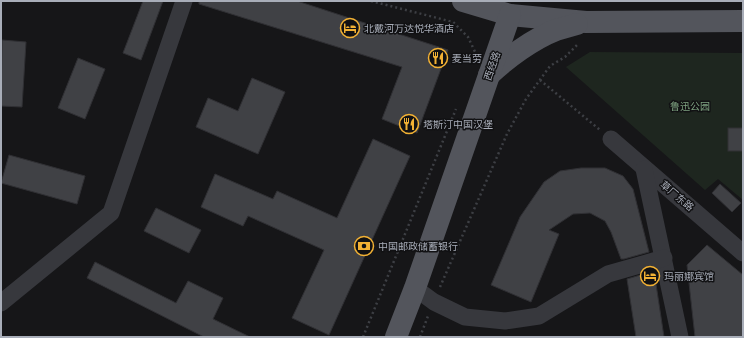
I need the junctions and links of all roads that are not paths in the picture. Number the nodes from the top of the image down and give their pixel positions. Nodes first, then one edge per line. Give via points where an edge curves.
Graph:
1 (184, 1) edge
2 (463, 1) edge
3 (510, 8) edge
4 (743, 21) edge
5 (583, 32) junction
6 (489, 75) junction
7 (611, 139) road end
8 (644, 169) junction
9 (743, 252) edge
10 (664, 258) junction
11 (415, 288) junction
12 (1, 303) edge
13 (396, 337) edge
14 (680, 337) edge

1 - 12 street via 111,213
2 - 3 main road
3 - 5 main road
3 - 6 main road, 西经路
4 - 5 main road
5 - 6 main road via 556,31 529,45
6 - 11 main road, 西经路
7 - 8 street, 草厂东路
8 - 9 street, 草厂东路
8 - 10 street
10 - 11 street via 608,274 539,316 505,321 464,317 434,302
10 - 14 street
11 - 13 main road, 西经路

